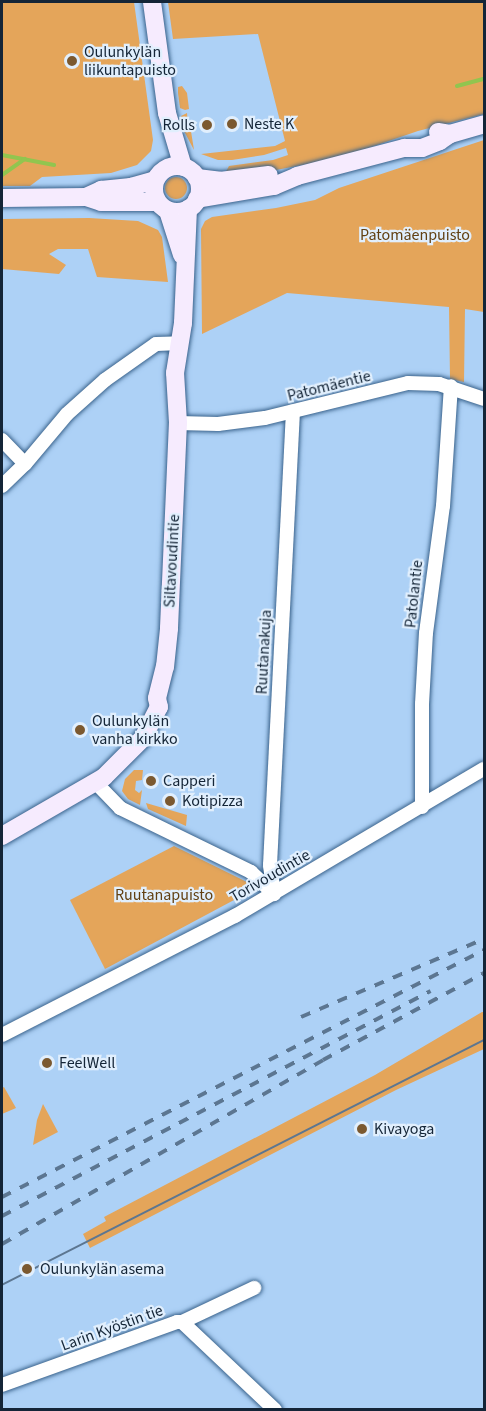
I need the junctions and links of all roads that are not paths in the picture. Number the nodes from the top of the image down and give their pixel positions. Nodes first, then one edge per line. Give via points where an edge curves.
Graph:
1 (152, 2) edge
2 (484, 124) edge
3 (175, 173) junction
4 (297, 176) junction
5 (86, 196) junction
6 (2, 198) edge
7 (193, 204) junction
8 (163, 206) junction
9 (185, 261) junction
10 (181, 343) junction
11 (451, 386) junction
12 (484, 399) edge
13 (293, 412) junction
14 (178, 423) junction
15 (2, 440) edge
16 (25, 464) junction
17 (2, 486) edge
18 (484, 769) edge
19 (90, 787) junction
20 (422, 807) junction
21 (2, 836) edge
22 (274, 894) junction
23 (2, 1035) edge
24 (254, 1288) dead end
25 (182, 1322) junction
26 (2, 1385) edge
27 (275, 1410) edge

1 - 3 main road via 167,113 164,140
2 - 4 main road via 422,148 404,148
3 - 4 main road via 220,181 273,174
3 - 5 main road
3 - 7 main road via 200,187
3 - 8 main road via 153,192
4 - 7 main road via 274,186
5 - 6 main road
5 - 8 main road via 100,202
7 - 8 main road via 179,212
7 - 9 main road, Siltavoudintie
8 - 9 main road, Siltavoudintie
9 - 10 main road, Siltavoudintie
10 - 14 main road, Siltavoudintie via 175,373
10 - 16 street via 162,342 129,361 82,398
11 - 12 street, Patomäentie
11 - 13 street, Patomäentie via 408,383
11 - 20 street, Patolantie via 443,506 425,657
13 - 14 street, Patomäentie via 218,424
13 - 22 street, Ruutanakuja via 270,865
14 - 19 main road, Siltavoudintie via 165,667 157,698 150,704 135,743 118,766
15 - 16 street
16 - 17 street
18 - 20 street, Torivoudintie
19 - 21 main road, Siltavoudintie via 60,800
19 - 22 street via 120,808 251,872
20 - 22 street, Torivoudintie
22 - 23 street, Torivoudintie
24 - 25 street
25 - 26 street, Larin Kyöstin tie
25 - 27 street, Larin Kyöstin tie

